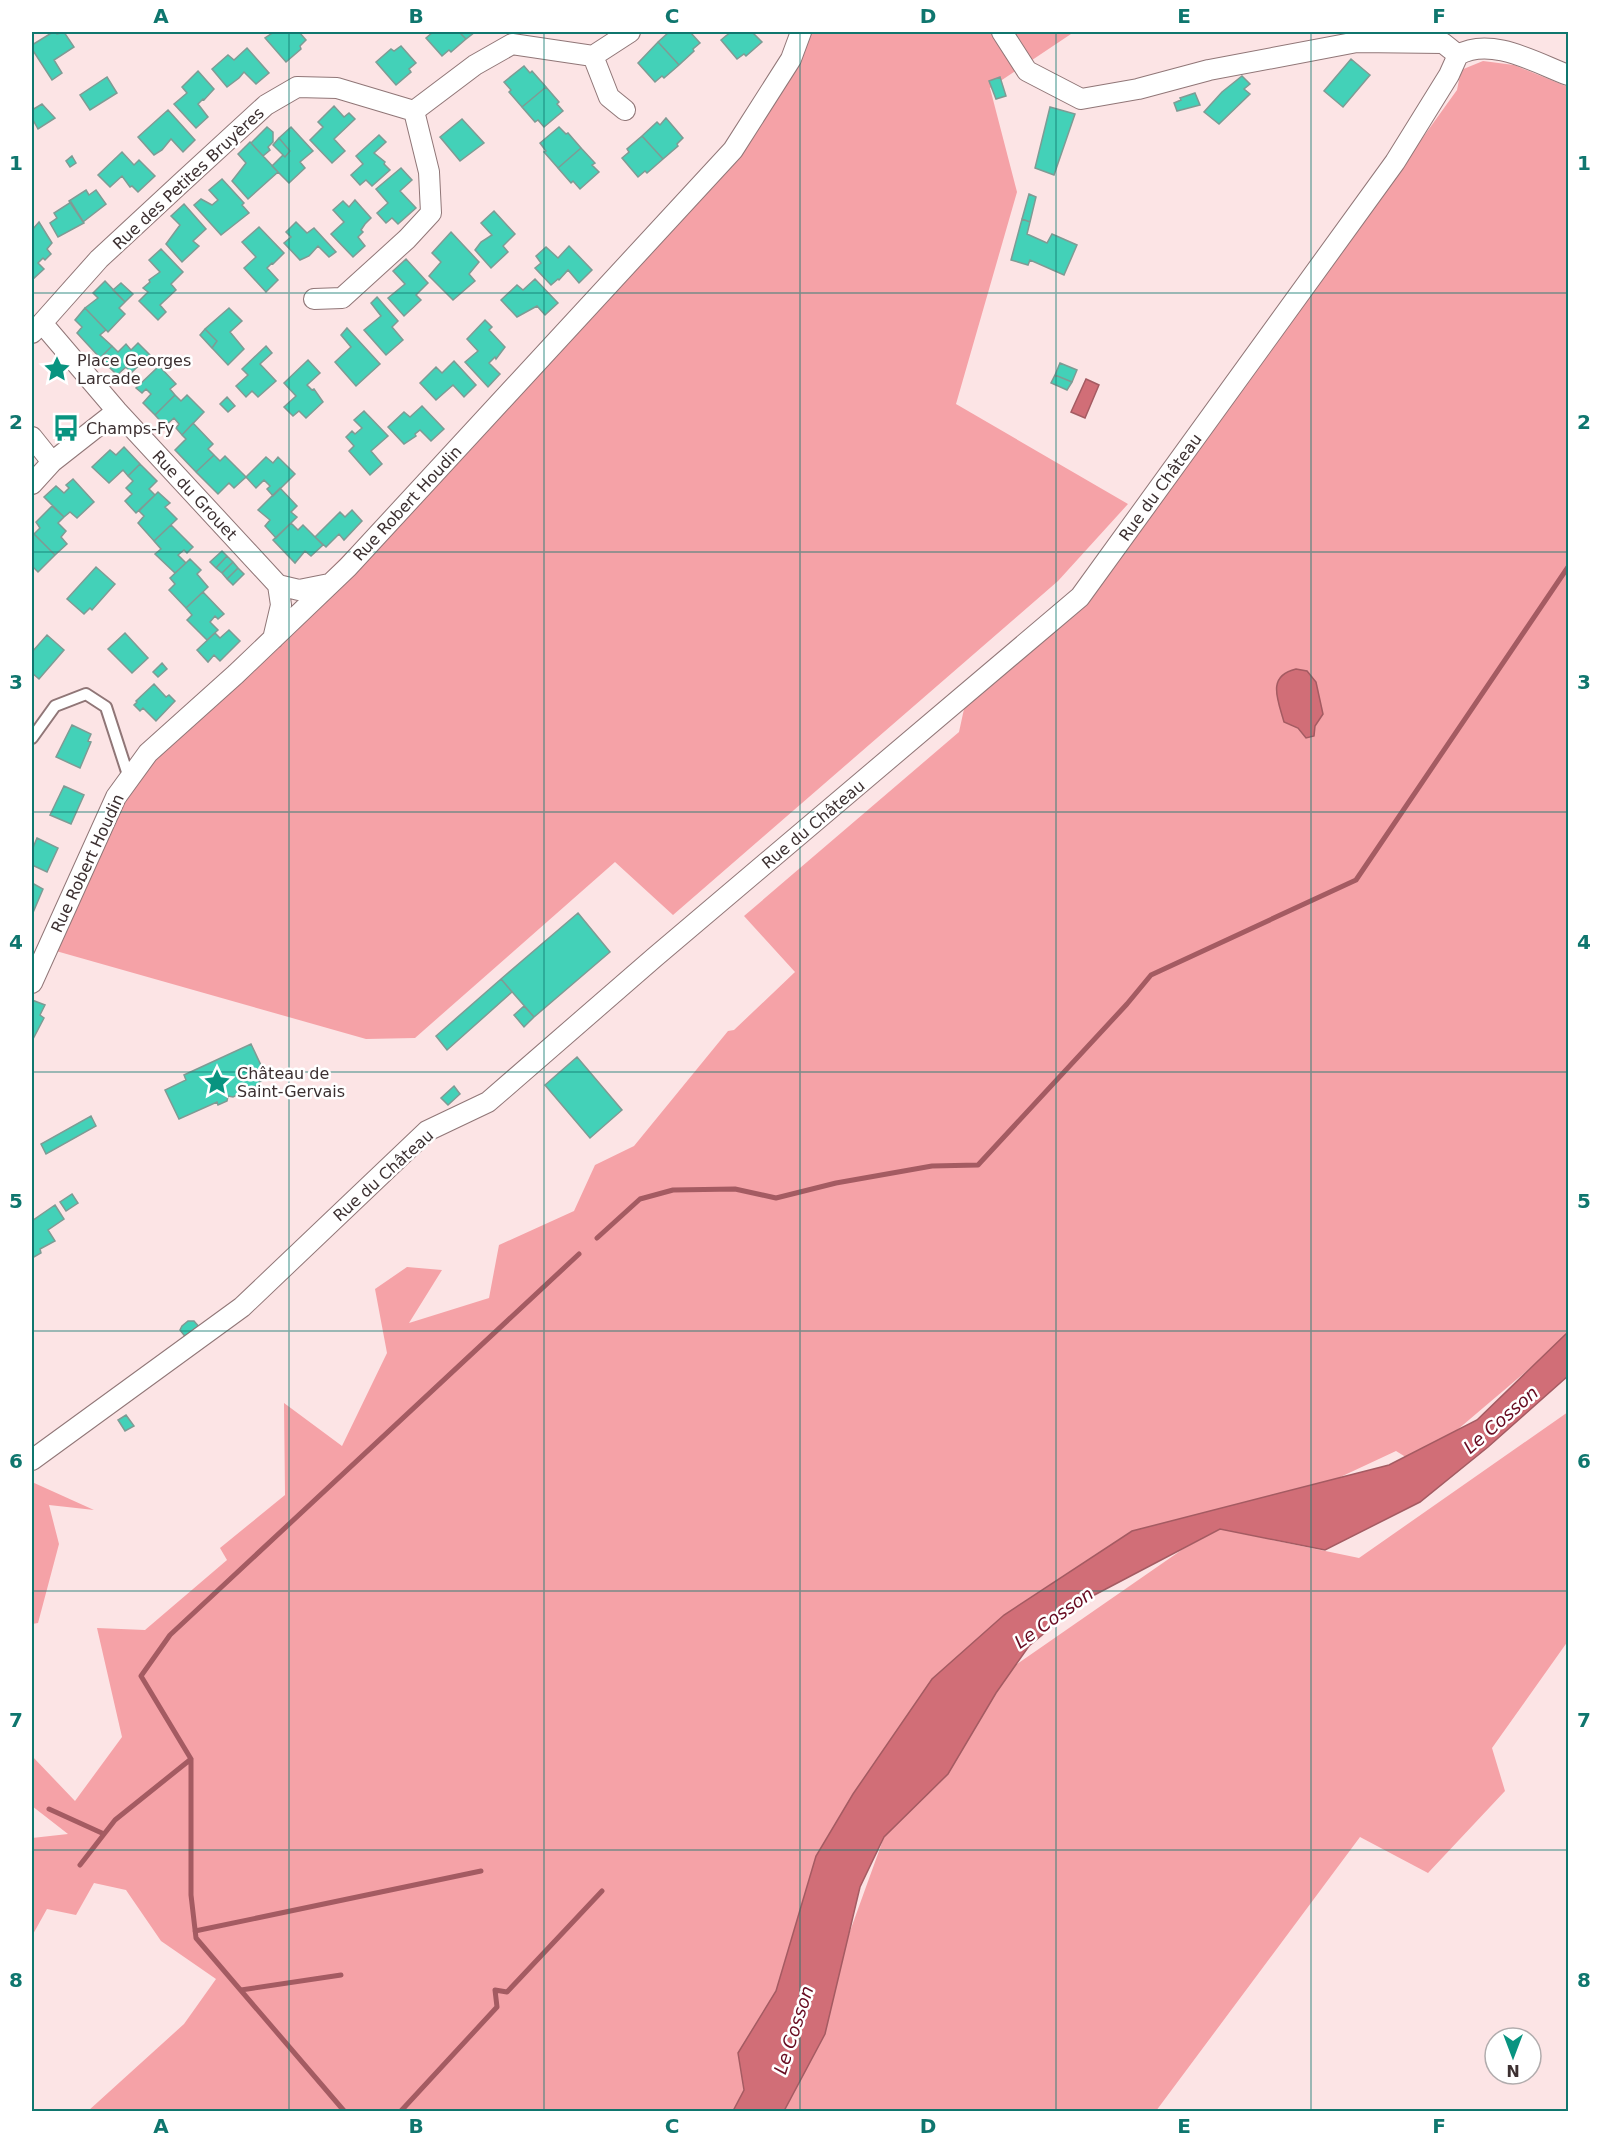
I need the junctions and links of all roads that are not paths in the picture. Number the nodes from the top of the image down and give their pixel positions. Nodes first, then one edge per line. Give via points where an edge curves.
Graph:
1 (630, 32) edge
2 (801, 32) edge
3 (1002, 32) edge
4 (1458, 55) junction
5 (593, 56) junction
6 (1569, 75) edge
7 (625, 110) dead end
8 (414, 111) junction
9 (314, 299) dead end
10 (37, 328) edge
11 (117, 411) junction
12 (32, 437) edge
13 (52, 462) junction
14 (32, 484) edge
15 (329, 584) junction
16 (278, 585) junction
17 (273, 639) junction
18 (32, 738) edge
19 (130, 778) junction
20 (32, 983) edge
21 (32, 1460) edge

1 - 5 street
2 - 15 street, Rue Robert Houdin via 791,59 733,150
3 - 4 street via 1027,71 1081,99 1357,42 1443,44
4 - 6 street via 1468,49 1502,50
4 - 21 street, Rue du Château via 1395,162 1080,597 488,1102 427,1131 243,1306
5 - 7 street via 609,97
5 - 8 street via 512,44 475,65
8 - 9 street via 429,172 431,213 342,298
8 - 10 street, Rue des Petites Bruyères via 337,88 297,87 266,105 99,259
10 - 11 street, Rue du Grouet
11 - 13 street
11 - 16 street, Rue du Grouet
12 - 13 street
13 - 14 street
15 - 16 street via 299,590
15 - 17 street, Rue Robert Houdin
16 - 17 street via 281,605
17 - 19 street, Rue Robert Houdin via 148,753
18 - 19 lane via 55,706 86,694 106,707
19 - 20 street, Rue Robert Houdin via 116,797

